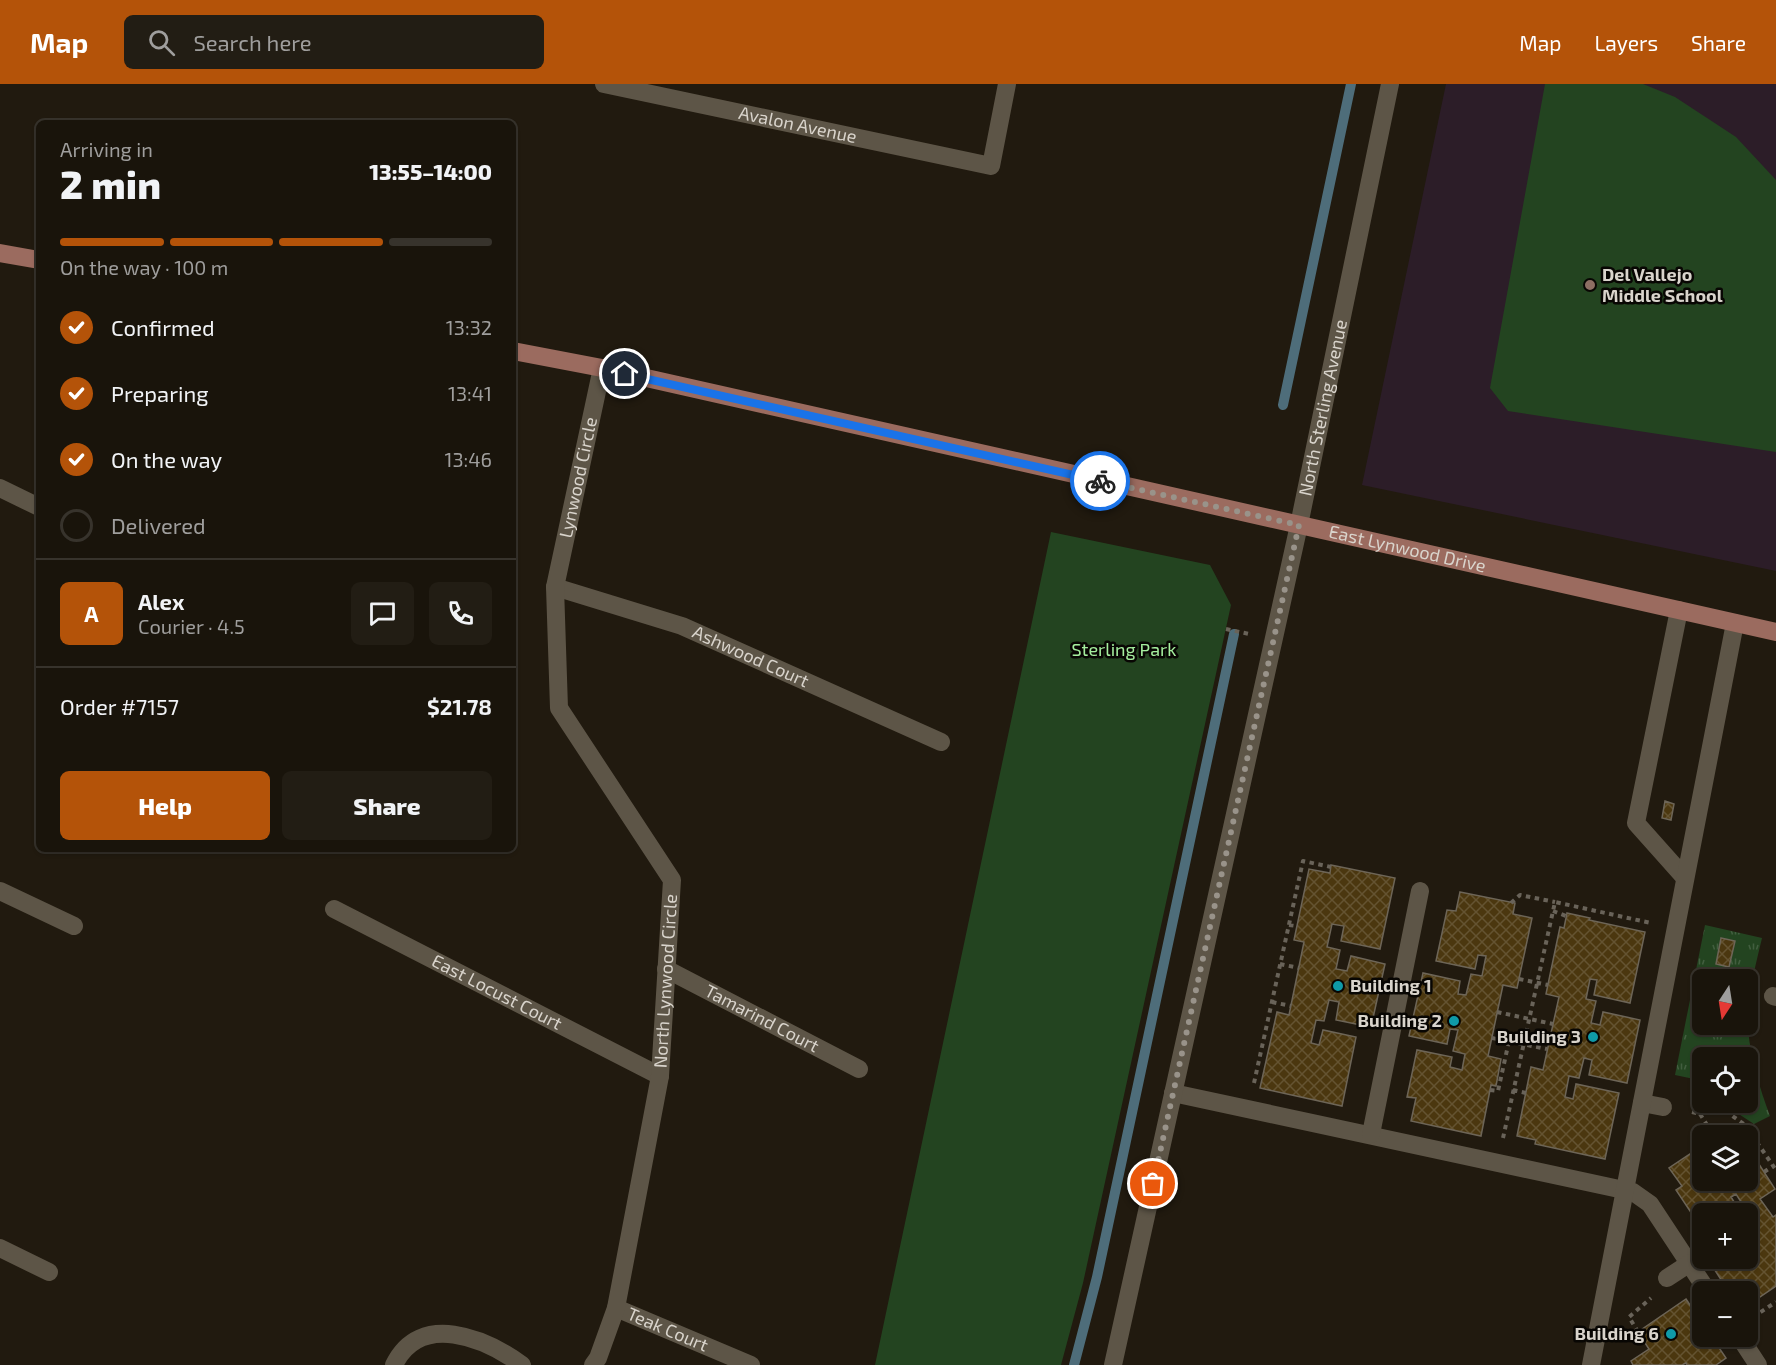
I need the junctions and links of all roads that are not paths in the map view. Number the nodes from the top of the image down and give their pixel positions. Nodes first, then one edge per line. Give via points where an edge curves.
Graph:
1 (603, 84) edge
2 (1007, 84) edge
3 (1390, 84) edge
4 (0, 253) edge
5 (36, 259) edge
6 (516, 352) edge
7 (602, 369) junction
8 (0, 488) edge
9 (36, 506) edge
10 (1299, 525) junction
11 (555, 587) junction
12 (1679, 610) junction
13 (1736, 623) junction
14 (1776, 632) edge
15 (941, 742) dead end
16 (1686, 878) junction
17 (0, 891) edge
18 (1420, 891) dead end
19 (334, 909) dead end
20 (74, 926) dead end
21 (666, 969) junction
22 (859, 1069) dead end
23 (660, 1076) junction
24 (1173, 1093) junction
25 (1642, 1103) junction
26 (1663, 1107) dead end
27 (1371, 1134) junction
28 (1625, 1190) junction
29 (0, 1248) edge
30 (1690, 1263) junction
31 (49, 1272) dead end
32 (1667, 1278) dead end
33 (1701, 1281) edge
34 (616, 1308) junction
35 (1746, 1347) edge
36 (394, 1365) edge
37 (522, 1365) edge
38 (593, 1365) edge
39 (751, 1365) edge
40 (1113, 1365) edge
41 (1591, 1365) edge
42 (1758, 1365) edge

1 - 2 street, Avalon Avenue via 991,166
3 - 10 street, North Sterling Avenue
4 - 5 main road
6 - 7 main road, East Lynwood Drive
7 - 10 main road, East Lynwood Drive
7 - 11 street, Lynwood Circle
8 - 9 street
10 - 12 main road, East Lynwood Drive
10 - 24 street, North Sterling Avenue
11 - 15 street, Ashwood Court via 682,626
11 - 21 street, North Lynwood Circle via 559,708 672,880
12 - 13 main road, East Lynwood Drive
12 - 16 street via 1636,824
13 - 14 main road, East Lynwood Drive
13 - 16 street
16 - 25 street
17 - 20 street
18 - 27 street
19 - 23 street, East Locust Court
21 - 22 street, Tamarind Court
21 - 23 street, North Lynwood Circle
23 - 34 street, North Lynwood Circle
24 - 27 street
24 - 40 street, North Sterling Avenue
25 - 26 street
25 - 28 street
27 - 28 street
28 - 30 street via 1650,1204
28 - 41 street
29 - 31 street
30 - 32 street
30 - 33 street
34 - 38 street, North Lynwood Circle
34 - 39 street, Teak Court
35 - 42 street
36 - 37 street via 400,1352 419,1338 443,1334 464,1335 488,1344

